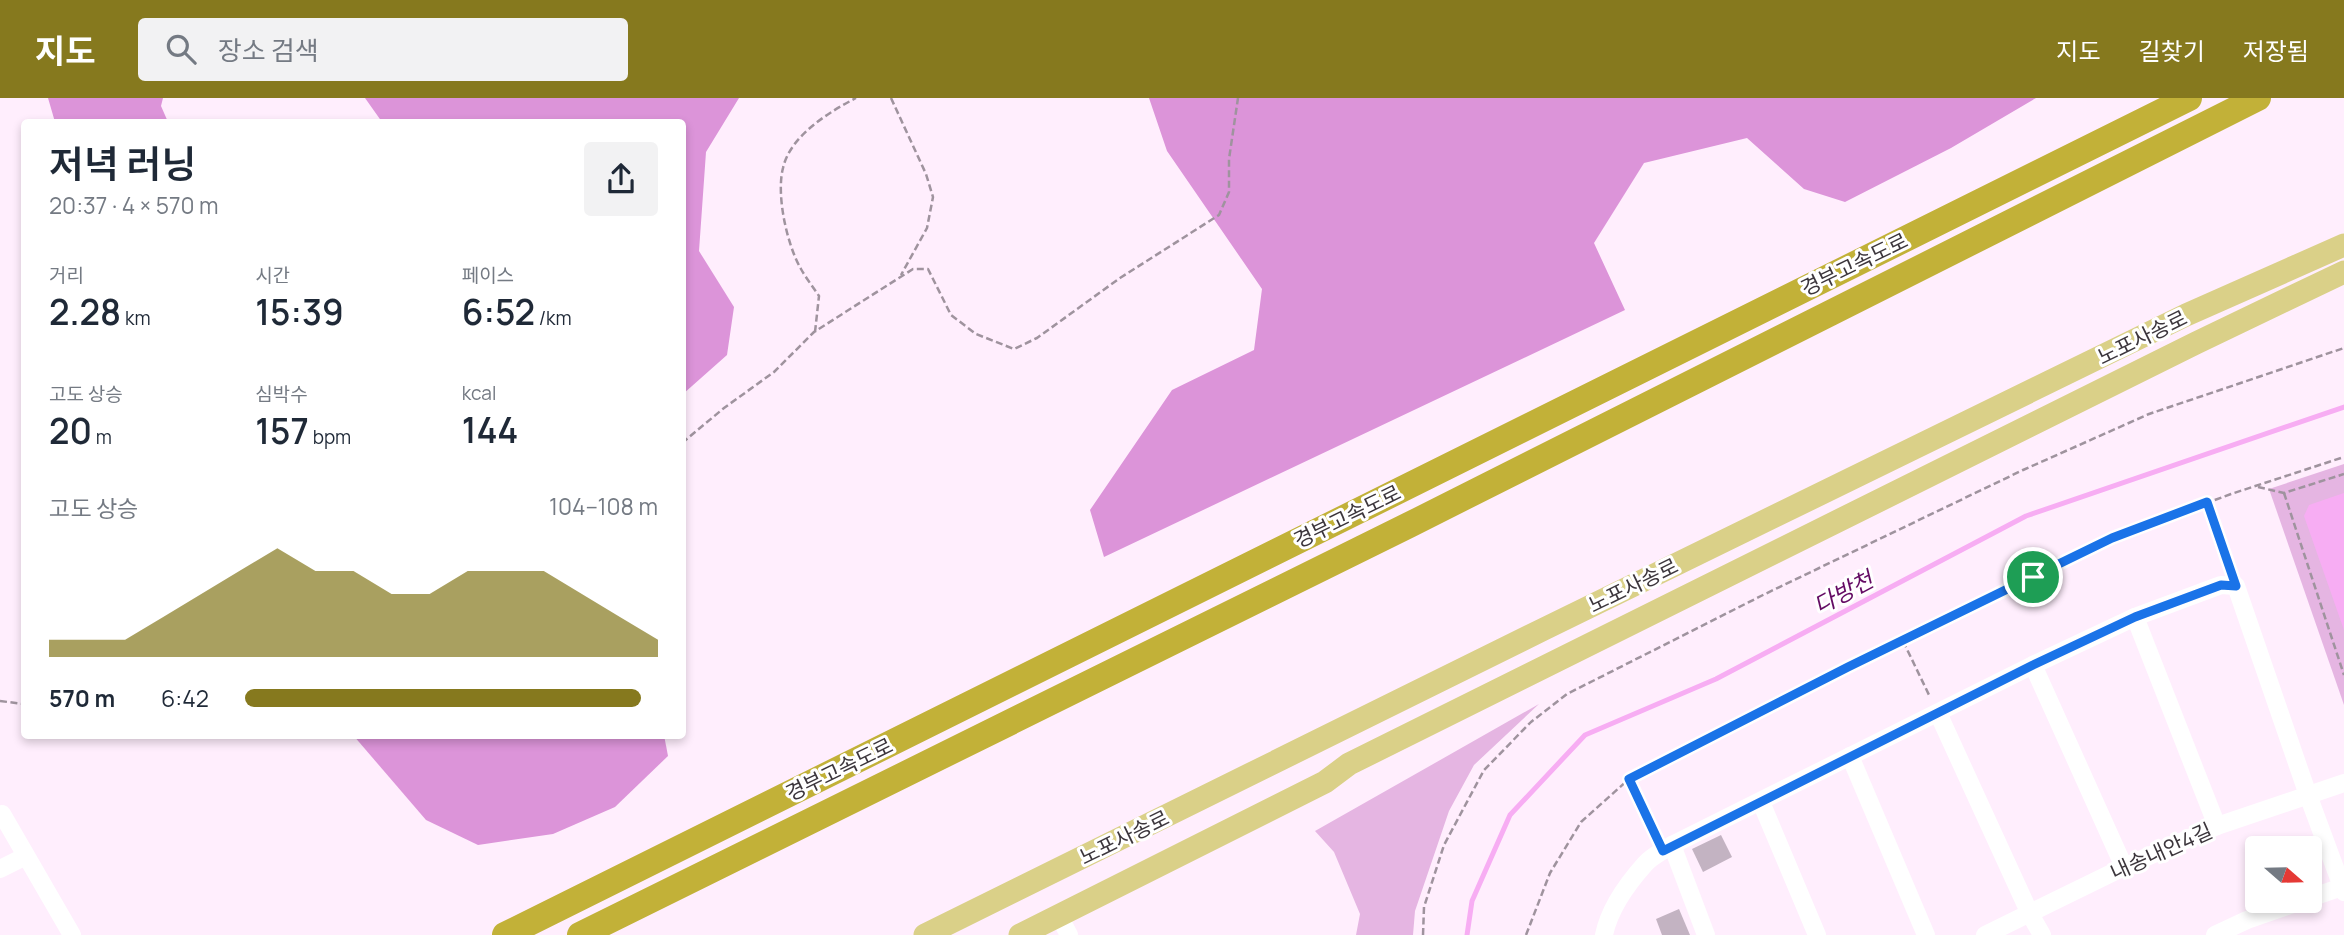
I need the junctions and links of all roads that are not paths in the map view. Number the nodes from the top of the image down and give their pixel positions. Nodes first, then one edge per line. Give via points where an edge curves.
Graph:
1 (2189, 98) edge
2 (2259, 98) edge
3 (2278, 98) edge
4 (2183, 135) junction
5 (2344, 245) edge
6 (2344, 272) edge
7 (2135, 617) junction
8 (2033, 665) junction
9 (1938, 713) junction
10 (1850, 756) junction
11 (2344, 783) edge
12 (2308, 795) junction
13 (1761, 802) junction
14 (2, 814) dead end
15 (2217, 826) junction
16 (1667, 848) junction
17 (26, 856) junction
18 (2124, 867) junction
19 (0, 869) edge
20 (2343, 890) edge
21 (2322, 895) edge
22 (2030, 914) junction
23 (2264, 914) edge
24 (1064, 926) edge
25 (72, 935) edge
26 (505, 935) edge
27 (580, 935) edge
28 (925, 935) edge
29 (1020, 935) edge
30 (1604, 935) edge
31 (1706, 935) edge
32 (1817, 935) edge
33 (1926, 935) edge
34 (1985, 935) edge
35 (2042, 935) edge
36 (2215, 935) edge

1 - 26 highway, 경부고속도로
2 - 4 highway, 경부고속도로
3 - 4 highway
4 - 27 highway, 경부고속도로
5 - 28 main road, 노포사송로 via 2161,327
6 - 24 main road, 노포사송로 via 1349,764 1325,782
7 - 8 street
7 - 12 street via 2221,585 2236,586
7 - 15 street
8 - 9 street
8 - 18 street
9 - 10 street
9 - 22 street
10 - 13 street
10 - 33 street
11 - 12 street, 내송내안4길
12 - 15 street, 내송내안4길
12 - 20 street
13 - 16 street
13 - 32 street
14 - 17 street
15 - 18 street, 내송내안4길
16 - 30 street via 1646,862 1623,892
16 - 31 street
17 - 19 street
17 - 25 street
18 - 22 street, 내송내안4길
20 - 21 street
22 - 34 street, 내송내안4길
22 - 35 street
23 - 36 street
24 - 29 main road, 노포사송로

